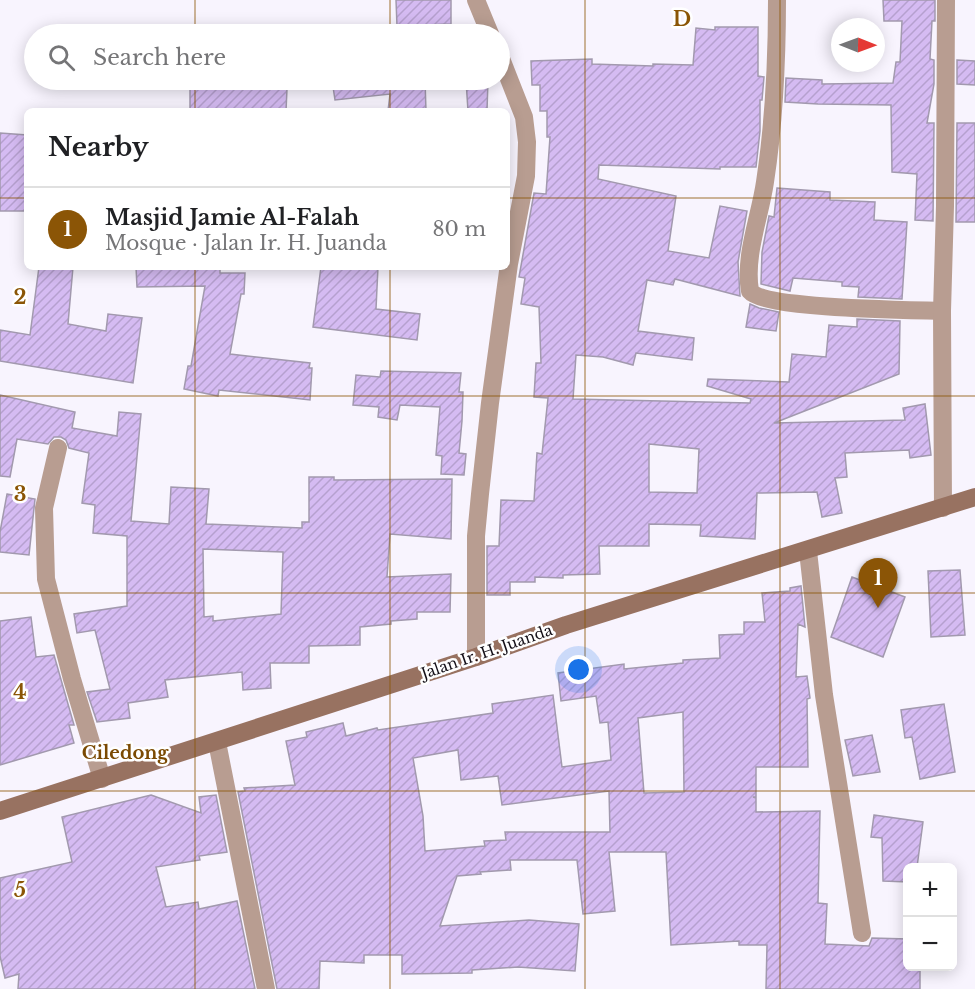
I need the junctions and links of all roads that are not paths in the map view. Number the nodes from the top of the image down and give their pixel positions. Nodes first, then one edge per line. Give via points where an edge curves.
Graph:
1 (476, 0) edge
2 (777, 0) edge
3 (946, 0) edge
4 (486, 24) edge
5 (510, 81) edge
6 (510, 259) edge
7 (508, 270) edge
8 (942, 311) junction
9 (58, 448) dead end
10 (975, 497) edge
11 (943, 508) junction
12 (808, 551) junction
13 (476, 657) junction
14 (217, 742) junction
15 (102, 779) junction
16 (0, 811) edge
17 (862, 933) dead end
18 (266, 989) edge

1 - 4 street
2 - 8 street via 773,105 765,183 749,272 750,291 772,300
3 - 8 street
5 - 6 street via 524,117 527,142 526,176
7 - 13 street via 476,536
8 - 11 street
9 - 15 street via 44,508 46,579
10 - 11 street, Jalan Ir. H. Juanda
11 - 12 street, Jalan Ir. H. Juanda
12 - 13 street, Jalan Ir. H. Juanda
12 - 17 street via 824,695
13 - 14 street, Jalan Ir. H. Juanda
14 - 15 street, Jalan Ir. H. Juanda
14 - 18 street
15 - 16 street, Jalan Ir. H. Juanda

